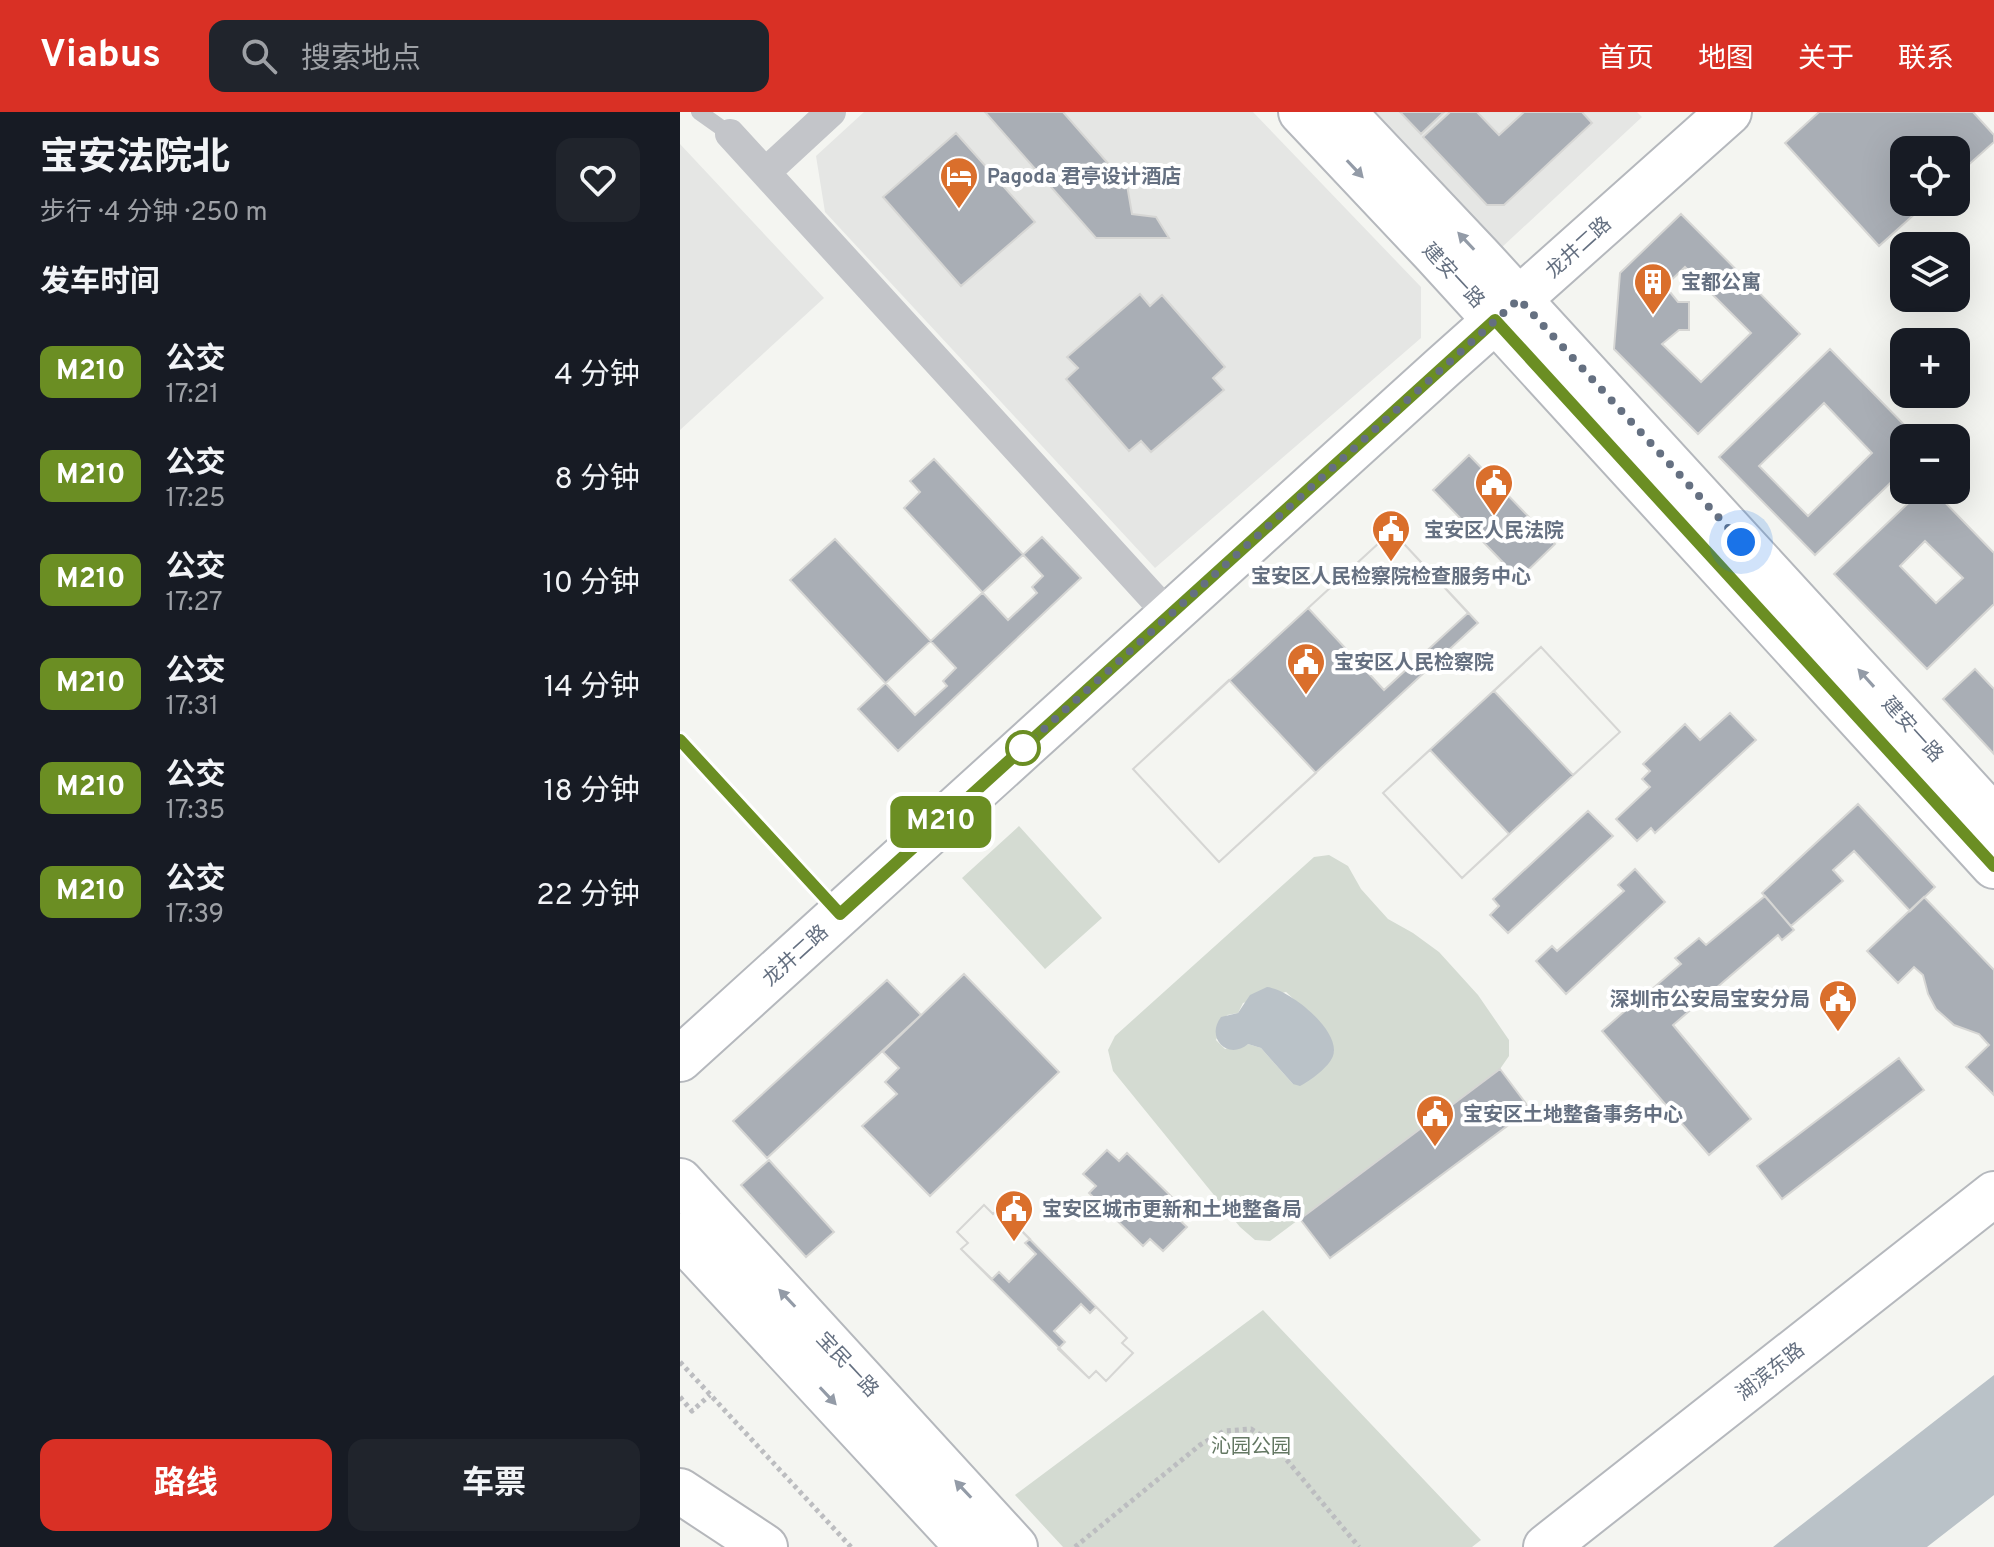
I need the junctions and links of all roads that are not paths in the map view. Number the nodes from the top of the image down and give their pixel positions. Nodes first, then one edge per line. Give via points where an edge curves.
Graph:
1 (699, 112) edge
2 (831, 112) edge
3 (1301, 112) edge
4 (1343, 112) edge
5 (1729, 112) edge
6 (730, 134) joint
7 (766, 172) junction
8 (1507, 310) junction
9 (1169, 615) junction
10 (680, 740) edge
11 (1994, 818) edge
12 (1994, 866) edge
13 (840, 914) junction
14 (680, 1059) edge
15 (680, 1181) edge
16 (1994, 1194) edge
17 (680, 1236) edge
18 (680, 1491) edge
19 (680, 1503) edge
20 (714, 1547) edge
21 (765, 1547) edge
22 (968, 1547) edge
23 (1015, 1547) edge
24 (1546, 1547) edge

1 - 6 lane
2 - 7 street
3 -> 8 main road, 建安一路
8 -> 4 main road, 建安一路
5 - 8 main road, 龙井二路
6 - 7 street
7 - 9 street
8 - 9 main road, 龙井二路
11 -> 8 main road, 建安一路
8 - 12 main road, 建安一路
9 - 13 main road, 龙井二路
10 - 13 lane
13 - 14 main road, 龙井二路
23 -> 15 main road, 宝民一路
16 - 24 main road, 湖滨东路
17 -> 22 main road, 宝民一路
18 - 21 main road
19 - 20 main road

